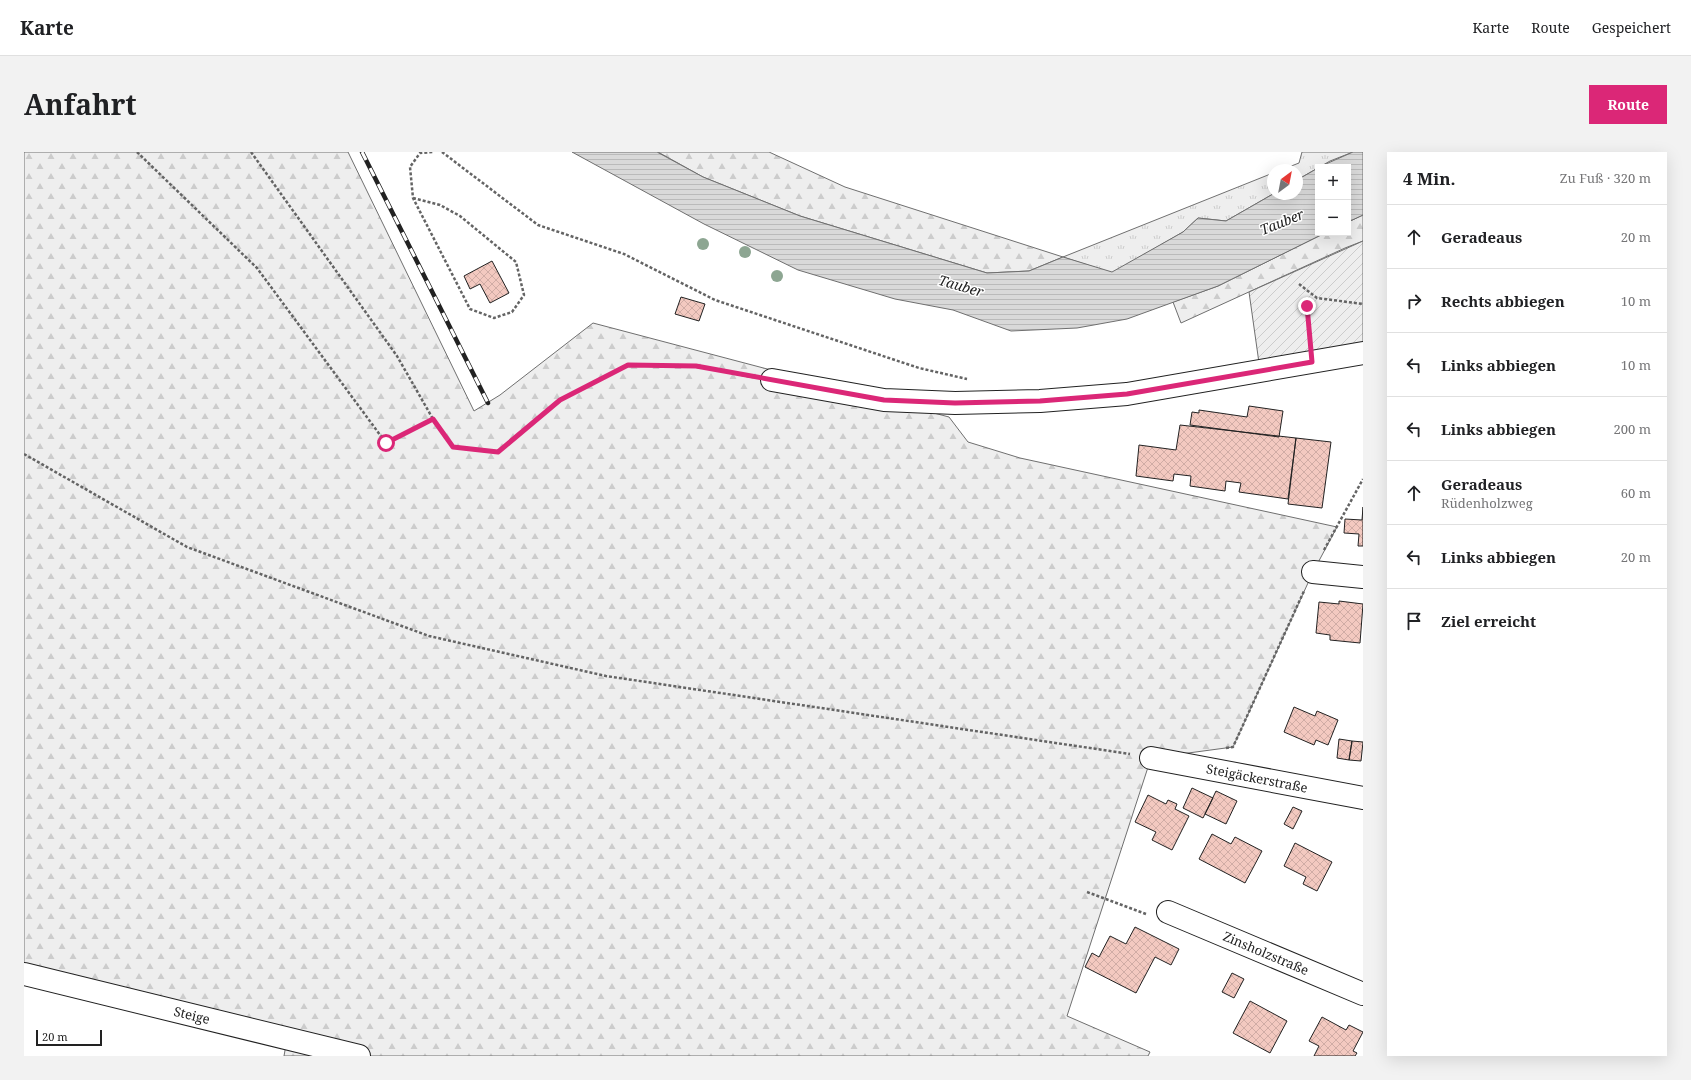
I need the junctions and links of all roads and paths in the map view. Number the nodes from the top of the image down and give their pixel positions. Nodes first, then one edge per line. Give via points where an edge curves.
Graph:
1 (137, 152) edge
2 (251, 152) edge
3 (433, 152) edge
4 (442, 152) edge
5 (413, 198) junction
6 (1299, 284) dead end
7 (1363, 304) edge
8 (1307, 306) dead end
9 (1363, 353) edge
10 (1312, 362) junction
11 (772, 380) joint
12 (973, 381) dead end
13 (433, 419) junction
14 (24, 454) edge
15 (1363, 479) edge
16 (1313, 572) junction
17 (1363, 577) edge
18 (1225, 748) dead end
19 (1151, 758) joint
20 (1363, 798) edge
21 (1087, 892) dead end
22 (1168, 912) joint
23 (24, 974) edge
24 (1363, 994) edge
25 (360, 1056) edge

1 - 13 path via 257,268 386,443
2 - 13 path via 397,356
3 - 5 path via 420,153 410,167
4 - 12 path via 538,225 624,254 715,300 919,368
5 - 5 path via 440,205 460,216 516,262 524,295 512,312 494,318 470,309
6 - 7 path via 1317,298
8 - 10 path
9 - 10 street
10 - 11 street via 1127,394 989,403 884,400
11 - 13 path via 696,366 628,365 560,400 498,452 453,447
14 - 19 path via 186,547 429,636 606,676
15 - 16 path
16 - 17 street
16 - 18 path via 1233,747
19 - 20 street, Steigäckerstraße
21 - 22 path via 1160,919
22 - 24 street, Zinsholzstraße
23 - 25 street, Steige

